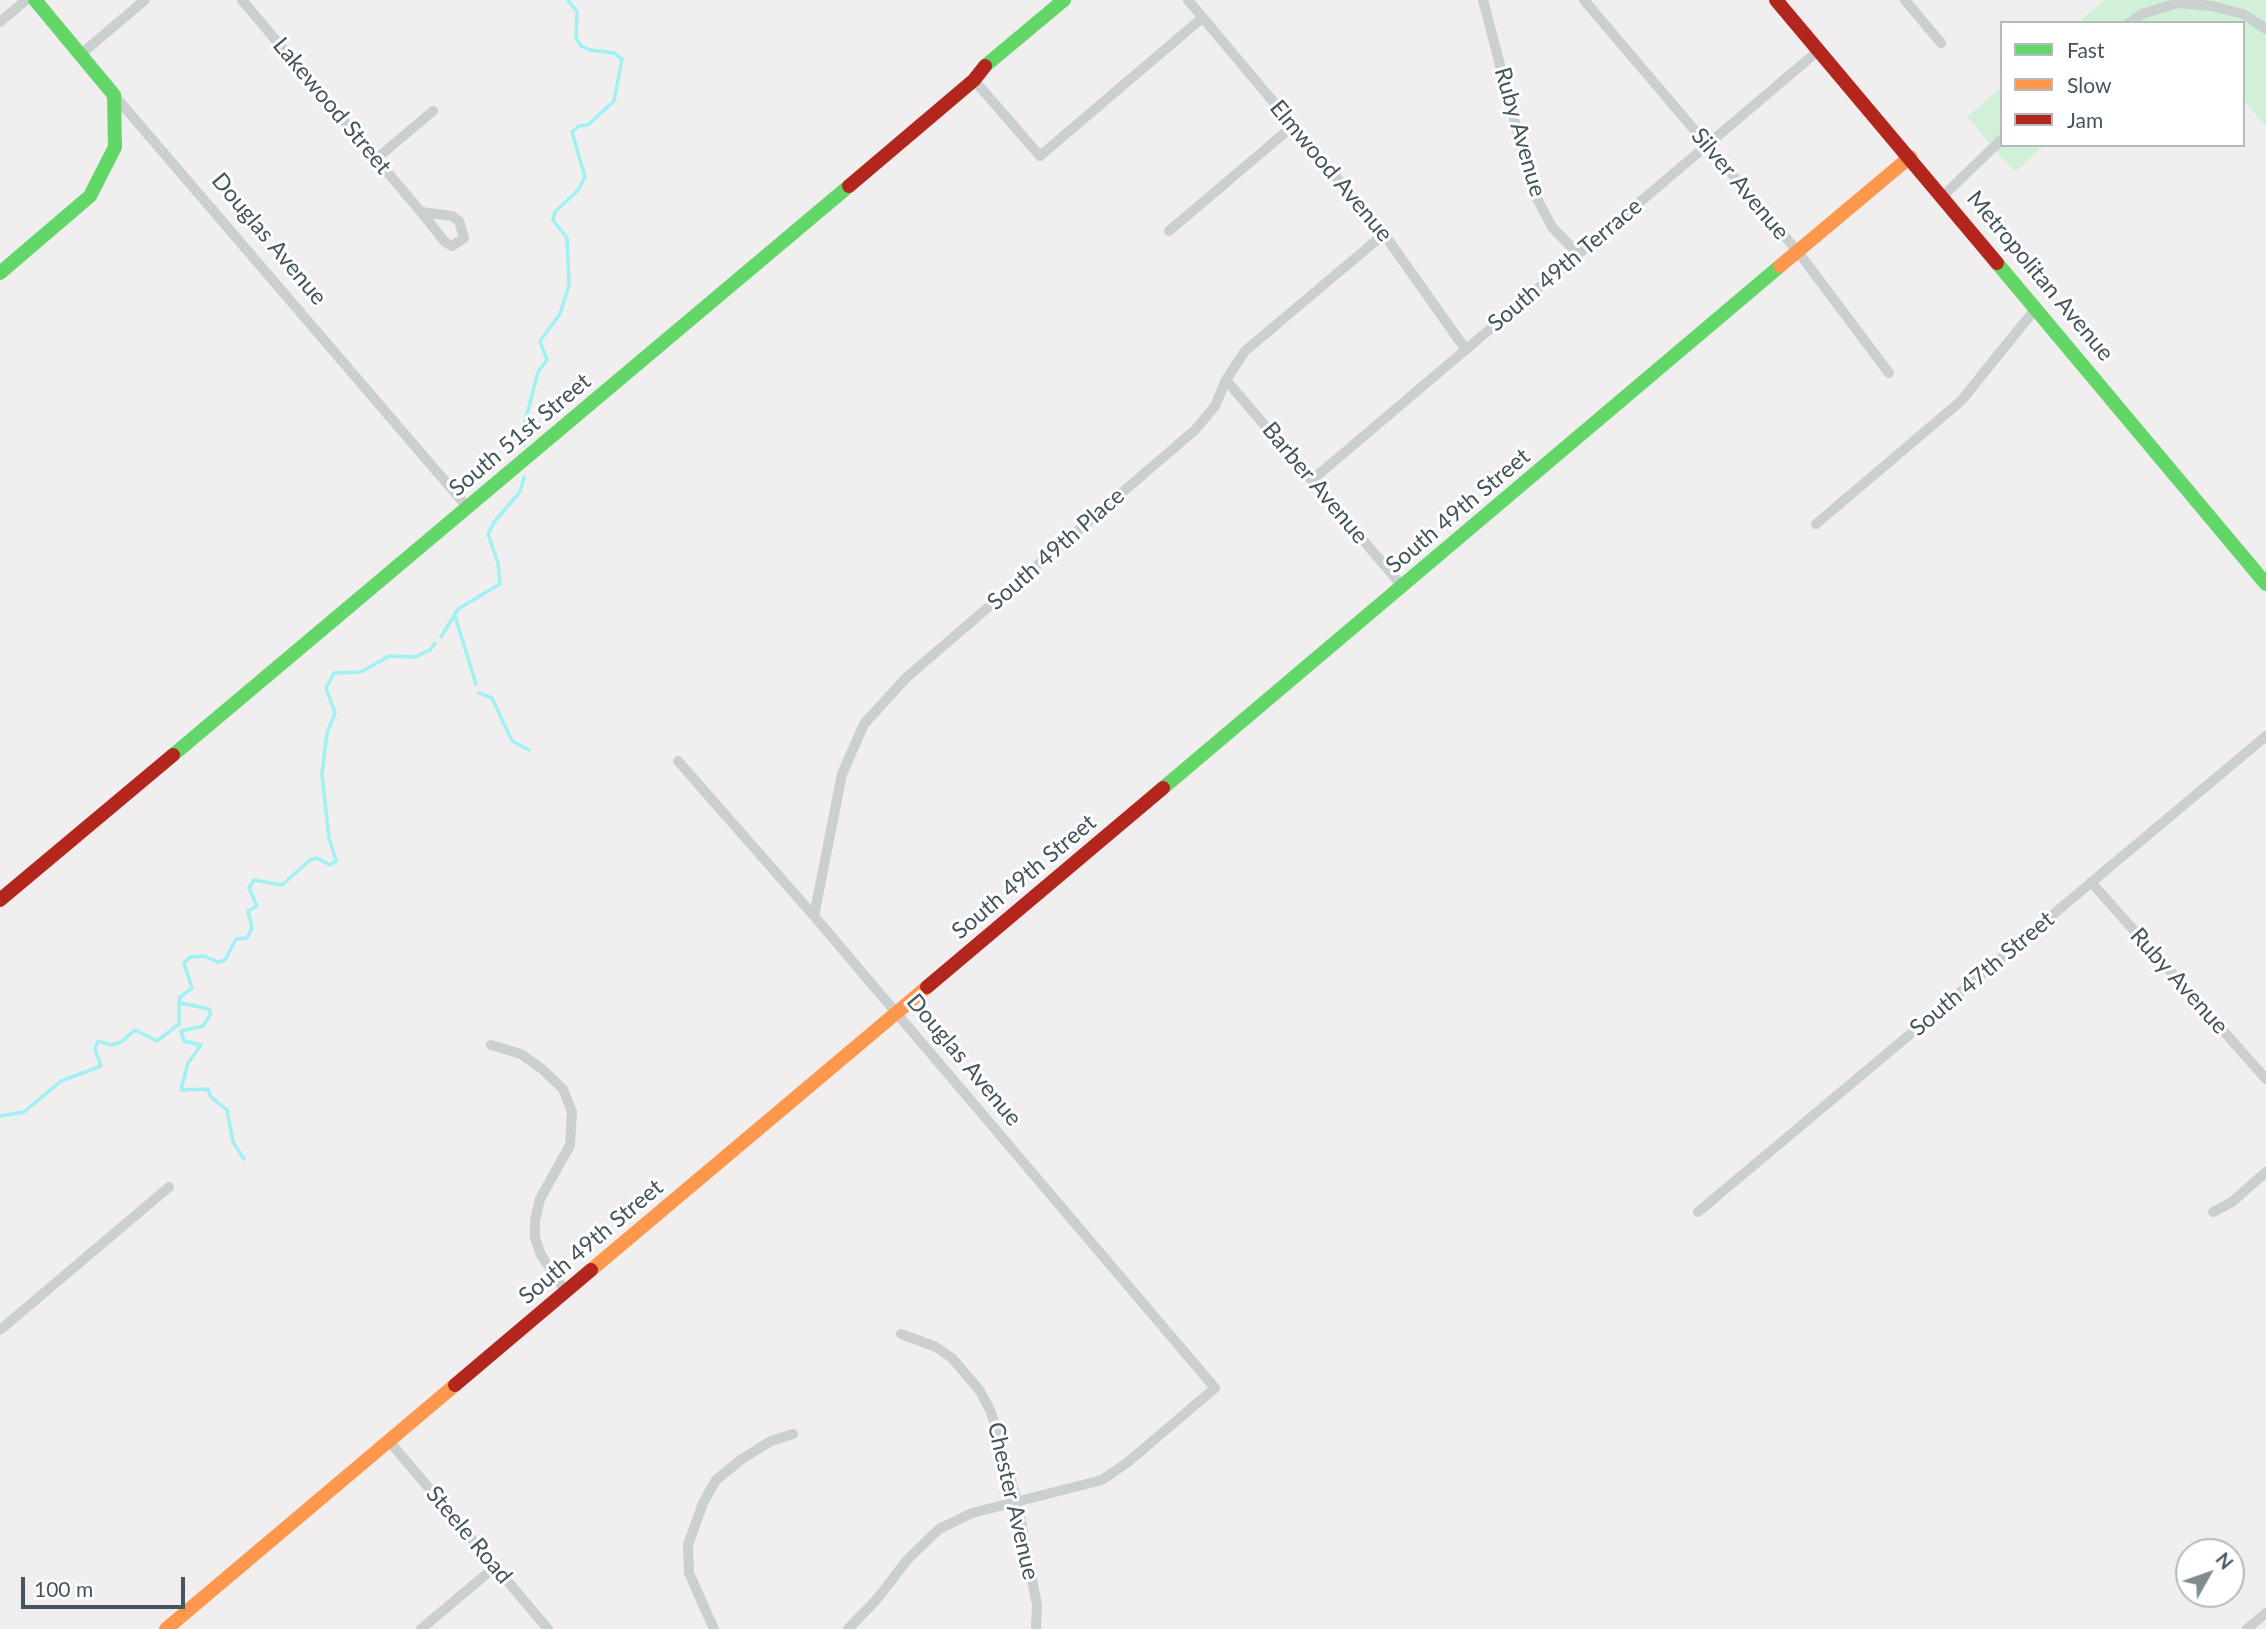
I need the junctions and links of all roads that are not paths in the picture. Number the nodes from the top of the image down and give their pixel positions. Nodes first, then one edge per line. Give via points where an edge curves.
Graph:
1 (26, 0) edge
2 (35, 0) edge
3 (145, 0) edge
4 (242, 0) edge
5 (1064, 0) edge
6 (1188, 0) edge
7 (1483, 0) edge
8 (1584, 0) edge
9 (1776, 0) edge
10 (1905, 0) edge
11 (1202, 18) junction
12 (2132, 21) edge
13 (0, 22) edge
14 (2266, 29) edge
15 (1941, 43) dead end
16 (1818, 51) junction
17 (81, 54) junction
18 (974, 80) junction
19 (114, 95) junction
20 (433, 111) dead end
21 (1294, 125) junction
22 (2000, 141) edge
23 (1707, 145) junction
24 (1910, 157) junction
25 (376, 159) junction
26 (1943, 196) junction
27 (421, 212) dead end
28 (1169, 231) dead end
29 (1384, 234) junction
30 (1799, 253) junction
31 (1578, 254) junction
32 (0, 274) edge
33 (2036, 308) junction
34 (1466, 350) junction
35 (1889, 373) dead end
36 (1226, 380) junction
37 (1312, 480) junction
38 (468, 508) junction
39 (1816, 524) dead end
40 (2266, 584) edge
41 (1403, 587) junction
42 (2266, 736) edge
43 (678, 761) dead end
44 (2091, 882) junction
45 (0, 900) edge
46 (814, 916) junction
47 (897, 1014) junction
48 (491, 1045) dead end
49 (2266, 1079) edge
50 (2266, 1172) edge
51 (169, 1188) dead end
52 (1698, 1212) dead end
53 (2213, 1212) dead end
54 (566, 1292) junction
55 (0, 1330) edge
56 (901, 1334) dead end
57 (793, 1434) dead end
58 (389, 1441) junction
59 (1017, 1501) junction
60 (496, 1566) junction
61 (2266, 1613) edge
62 (166, 1629) edge
63 (421, 1629) edge
64 (548, 1629) edge
65 (714, 1629) edge
66 (848, 1629) edge
67 (1036, 1629) edge
68 (2247, 1629) edge

1 - 13 street
2 - 17 street, Douglas Avenue
3 - 17 street
4 - 25 street, Lakewood Street
5 - 18 street, South 51st Street
6 - 11 street, Elmwood Avenue
7 - 31 street, Ruby Avenue via 1533,191 1552,227
8 - 23 street, Silver Avenue
9 - 16 street, Metropolitan Avenue
10 - 15 street
11 - 18 street via 1040,156
11 - 21 street, Elmwood Avenue
12 - 14 street via 2178,3 2243,14
16 - 23 street, South 49th Terrace
16 - 24 street, Metropolitan Avenue
17 - 19 street, Douglas Avenue
18 - 38 street, South 51st Street
19 - 32 street via 115,147 90,196
19 - 38 street, Douglas Avenue
20 - 25 street
21 - 28 street
21 - 29 street, Elmwood Avenue
22 - 26 street
23 - 30 street, Silver Avenue
23 - 31 street, South 49th Terrace
24 - 26 street, Metropolitan Avenue
24 - 30 street, South 49th Street
25 - 27 street, Lakewood Street
26 - 33 street, Metropolitan Avenue
29 - 34 street, Elmwood Avenue
29 - 36 street, South 49th Place via 1245,351
30 - 35 street, Silver Avenue
30 - 41 street, South 49th Street
31 - 34 street, South 49th Terrace
33 - 39 street via 1961,401
33 - 40 street, Metropolitan Avenue
34 - 37 street, South 49th Terrace
36 - 37 street, Barber Avenue
36 - 46 street, South 49th Place via 1215,406 1195,430 906,677 864,724 842,774
37 - 41 street, Barber Avenue
38 - 45 street, South 51st Street
41 - 47 street, South 49th Street
42 - 44 street, South 47th Street
43 - 46 street, Douglas Avenue
44 - 49 street, Ruby Avenue
44 - 52 street, South 47th Street
46 - 47 street, Douglas Avenue
47 - 54 street, South 49th Street
47 - 59 street, Douglas Avenue via 1214,1388 1102,1480
48 - 54 street via 521,1054 542,1069 563,1090 572,1112 570,1145 540,1199 535,1220 541,1255
50 - 53 street
51 - 55 street
54 - 58 street, South 49th Street
56 - 59 street, Chester Avenue via 952,1358 980,1391 992,1412
57 - 65 street via 742,1459 716,1480 703,1503 688,1545 689,1573
58 - 60 street, Steele Road
58 - 62 street, South 49th Street
59 - 66 street via 972,1513 939,1529
59 - 67 street, Chester Avenue via 1037,1605
60 - 63 street
60 - 64 street, Steele Road
61 - 68 street

